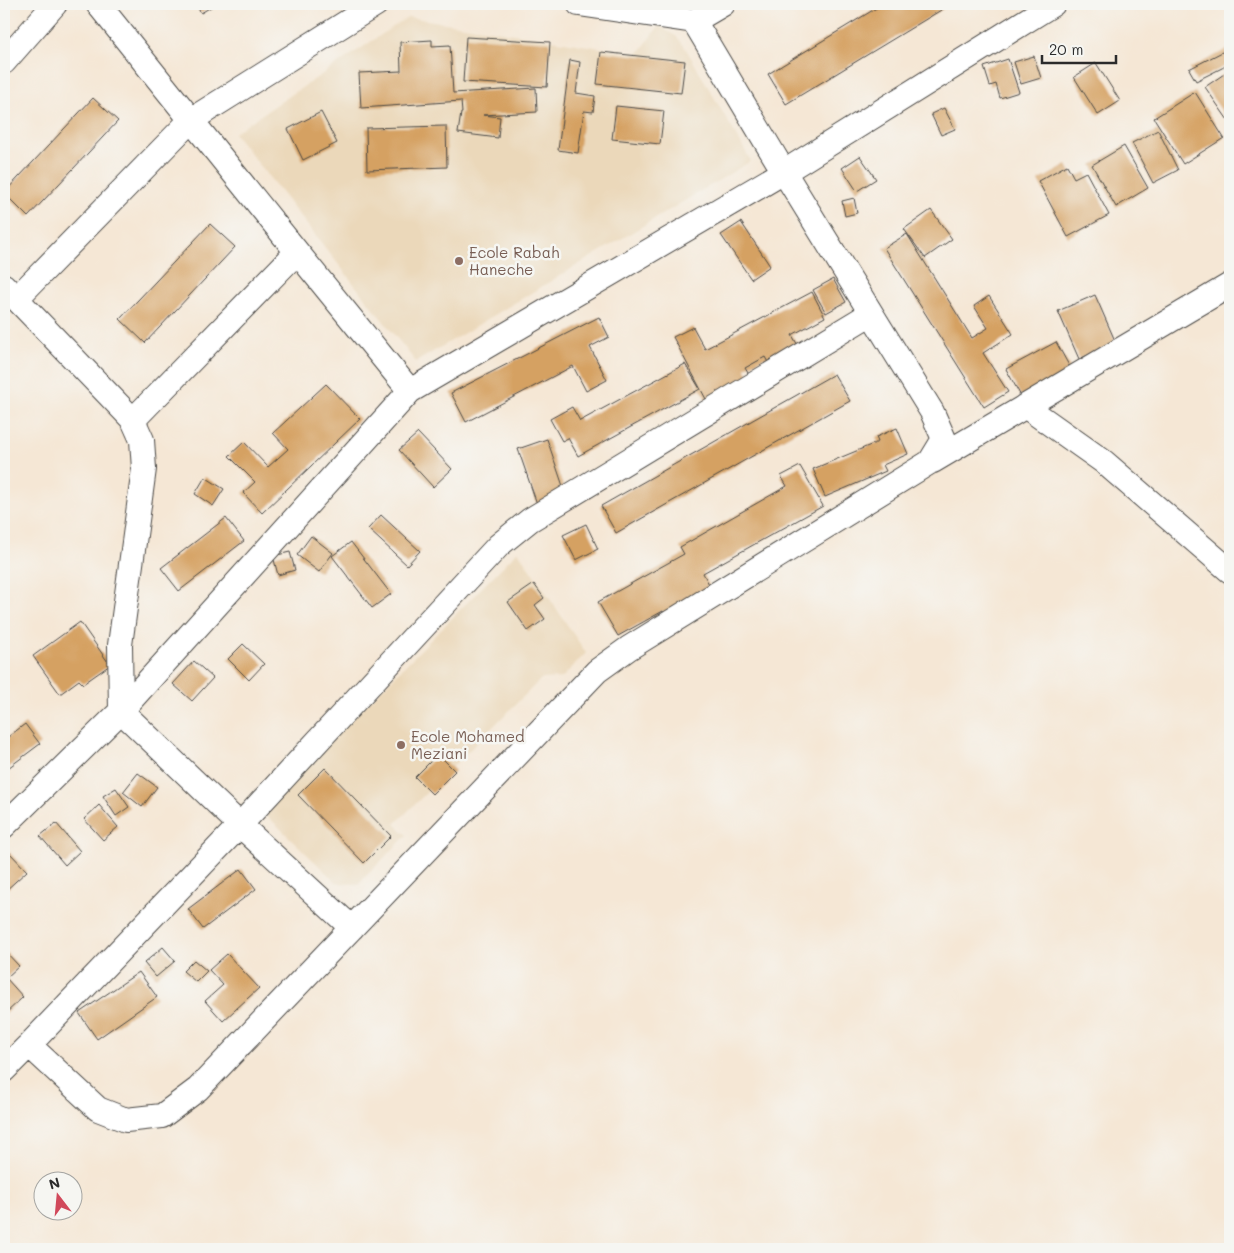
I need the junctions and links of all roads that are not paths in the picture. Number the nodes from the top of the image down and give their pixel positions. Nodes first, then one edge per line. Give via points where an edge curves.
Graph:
1 (55, 4) edge
2 (98, 4) edge
3 (376, 4) edge
4 (579, 4) edge
5 (723, 4) edge
6 (1053, 4) edge
7 (694, 21) junction
8 (4, 62) edge
9 (191, 120) junction
10 (784, 172) junction
11 (297, 252) junction
12 (1230, 285) edge
13 (10, 292) edge
14 (870, 314) junction
15 (410, 391) junction
16 (1025, 406) junction
17 (133, 420) junction
18 (930, 462) junction
19 (1230, 571) edge
20 (121, 711) junction
21 (240, 825) junction
22 (4, 826) edge
23 (352, 928) junction
24 (29, 1045) junction
25 (4, 1070) edge

1 - 8 street
2 - 9 street
3 - 9 street
4 - 7 street
5 - 7 street
6 - 10 street
7 - 10 street
9 - 11 street
9 - 13 street
10 - 14 street
10 - 15 street
11 - 15 street
11 - 17 street
12 - 16 street
13 - 17 street
14 - 18 street via 932,412 944,440
14 - 21 street via 547,509 499,545
15 - 20 street
16 - 18 street
16 - 19 street via 1104,462
17 - 20 street via 142,440 144,469 120,645
18 - 23 street via 638,642 597,671
20 - 21 street
20 - 22 street
21 - 23 street
21 - 24 street
23 - 24 street via 198,1089 162,1116 126,1120 98,1109
24 - 25 street

